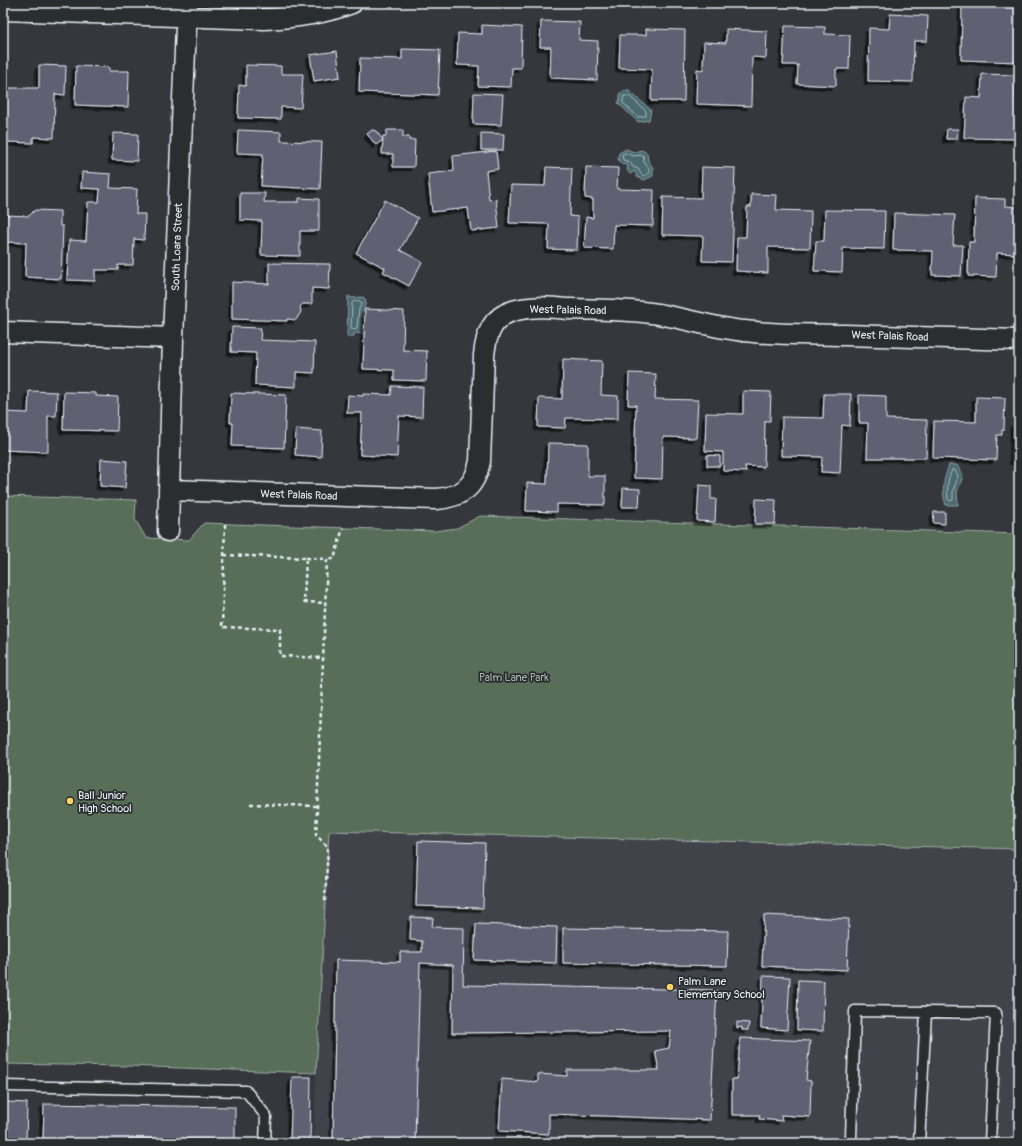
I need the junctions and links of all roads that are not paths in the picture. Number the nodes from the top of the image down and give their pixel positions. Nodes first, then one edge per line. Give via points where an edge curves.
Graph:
1 (352, 3) edge
2 (3, 10) edge
3 (187, 10) edge
4 (3, 332) edge
5 (173, 338) junction
6 (1019, 340) edge
7 (169, 490) junction
8 (168, 531) dead end
9 (926, 1012) junction
10 (3, 1086) edge
11 (265, 1143) edge
12 (849, 1143) edge
13 (919, 1143) edge
14 (990, 1143) edge

1 - 3 street via 337,9 289,18 264,19
2 - 3 street
3 - 5 street, South Loara Street
4 - 5 street
5 - 7 street, South Loara Street
6 - 7 street, West Palais Road via 766,333 724,329 656,314 527,308 503,315 489,330 484,355 480,461 476,476 458,495 436,499
7 - 8 street, South Loara Street
9 - 12 lane via 855,1011
9 - 13 lane
9 - 14 lane via 996,1013
10 - 11 lane via 246,1091 266,1116

